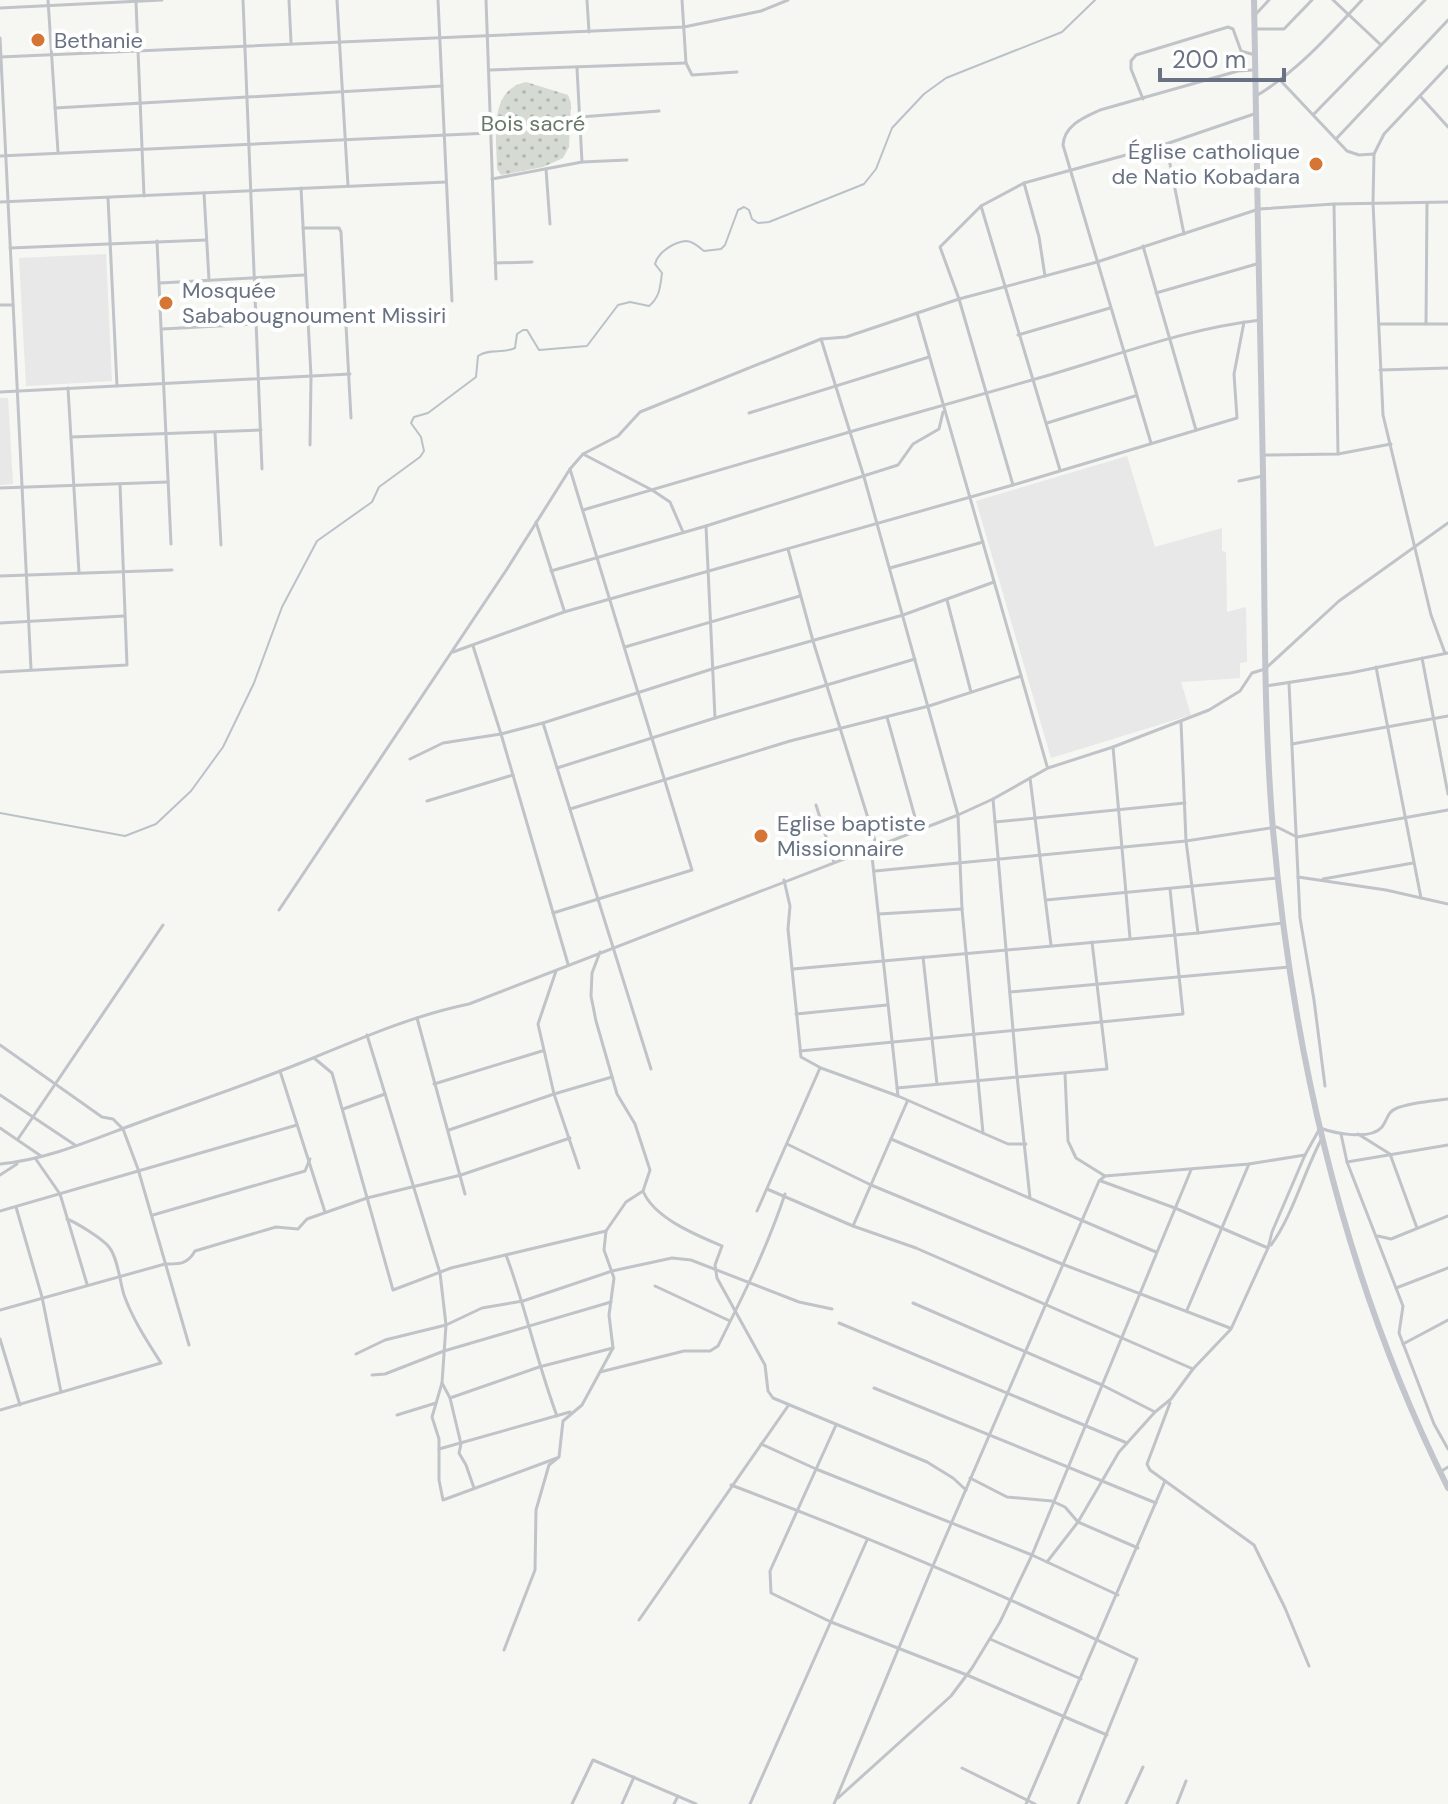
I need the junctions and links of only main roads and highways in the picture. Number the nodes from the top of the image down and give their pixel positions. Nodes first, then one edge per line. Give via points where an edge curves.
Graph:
1 (1254, 0) edge
2 (1448, 1488) edge

1 - 2 main road via 1265,669 1283,923 1320,1128 1374,1314

